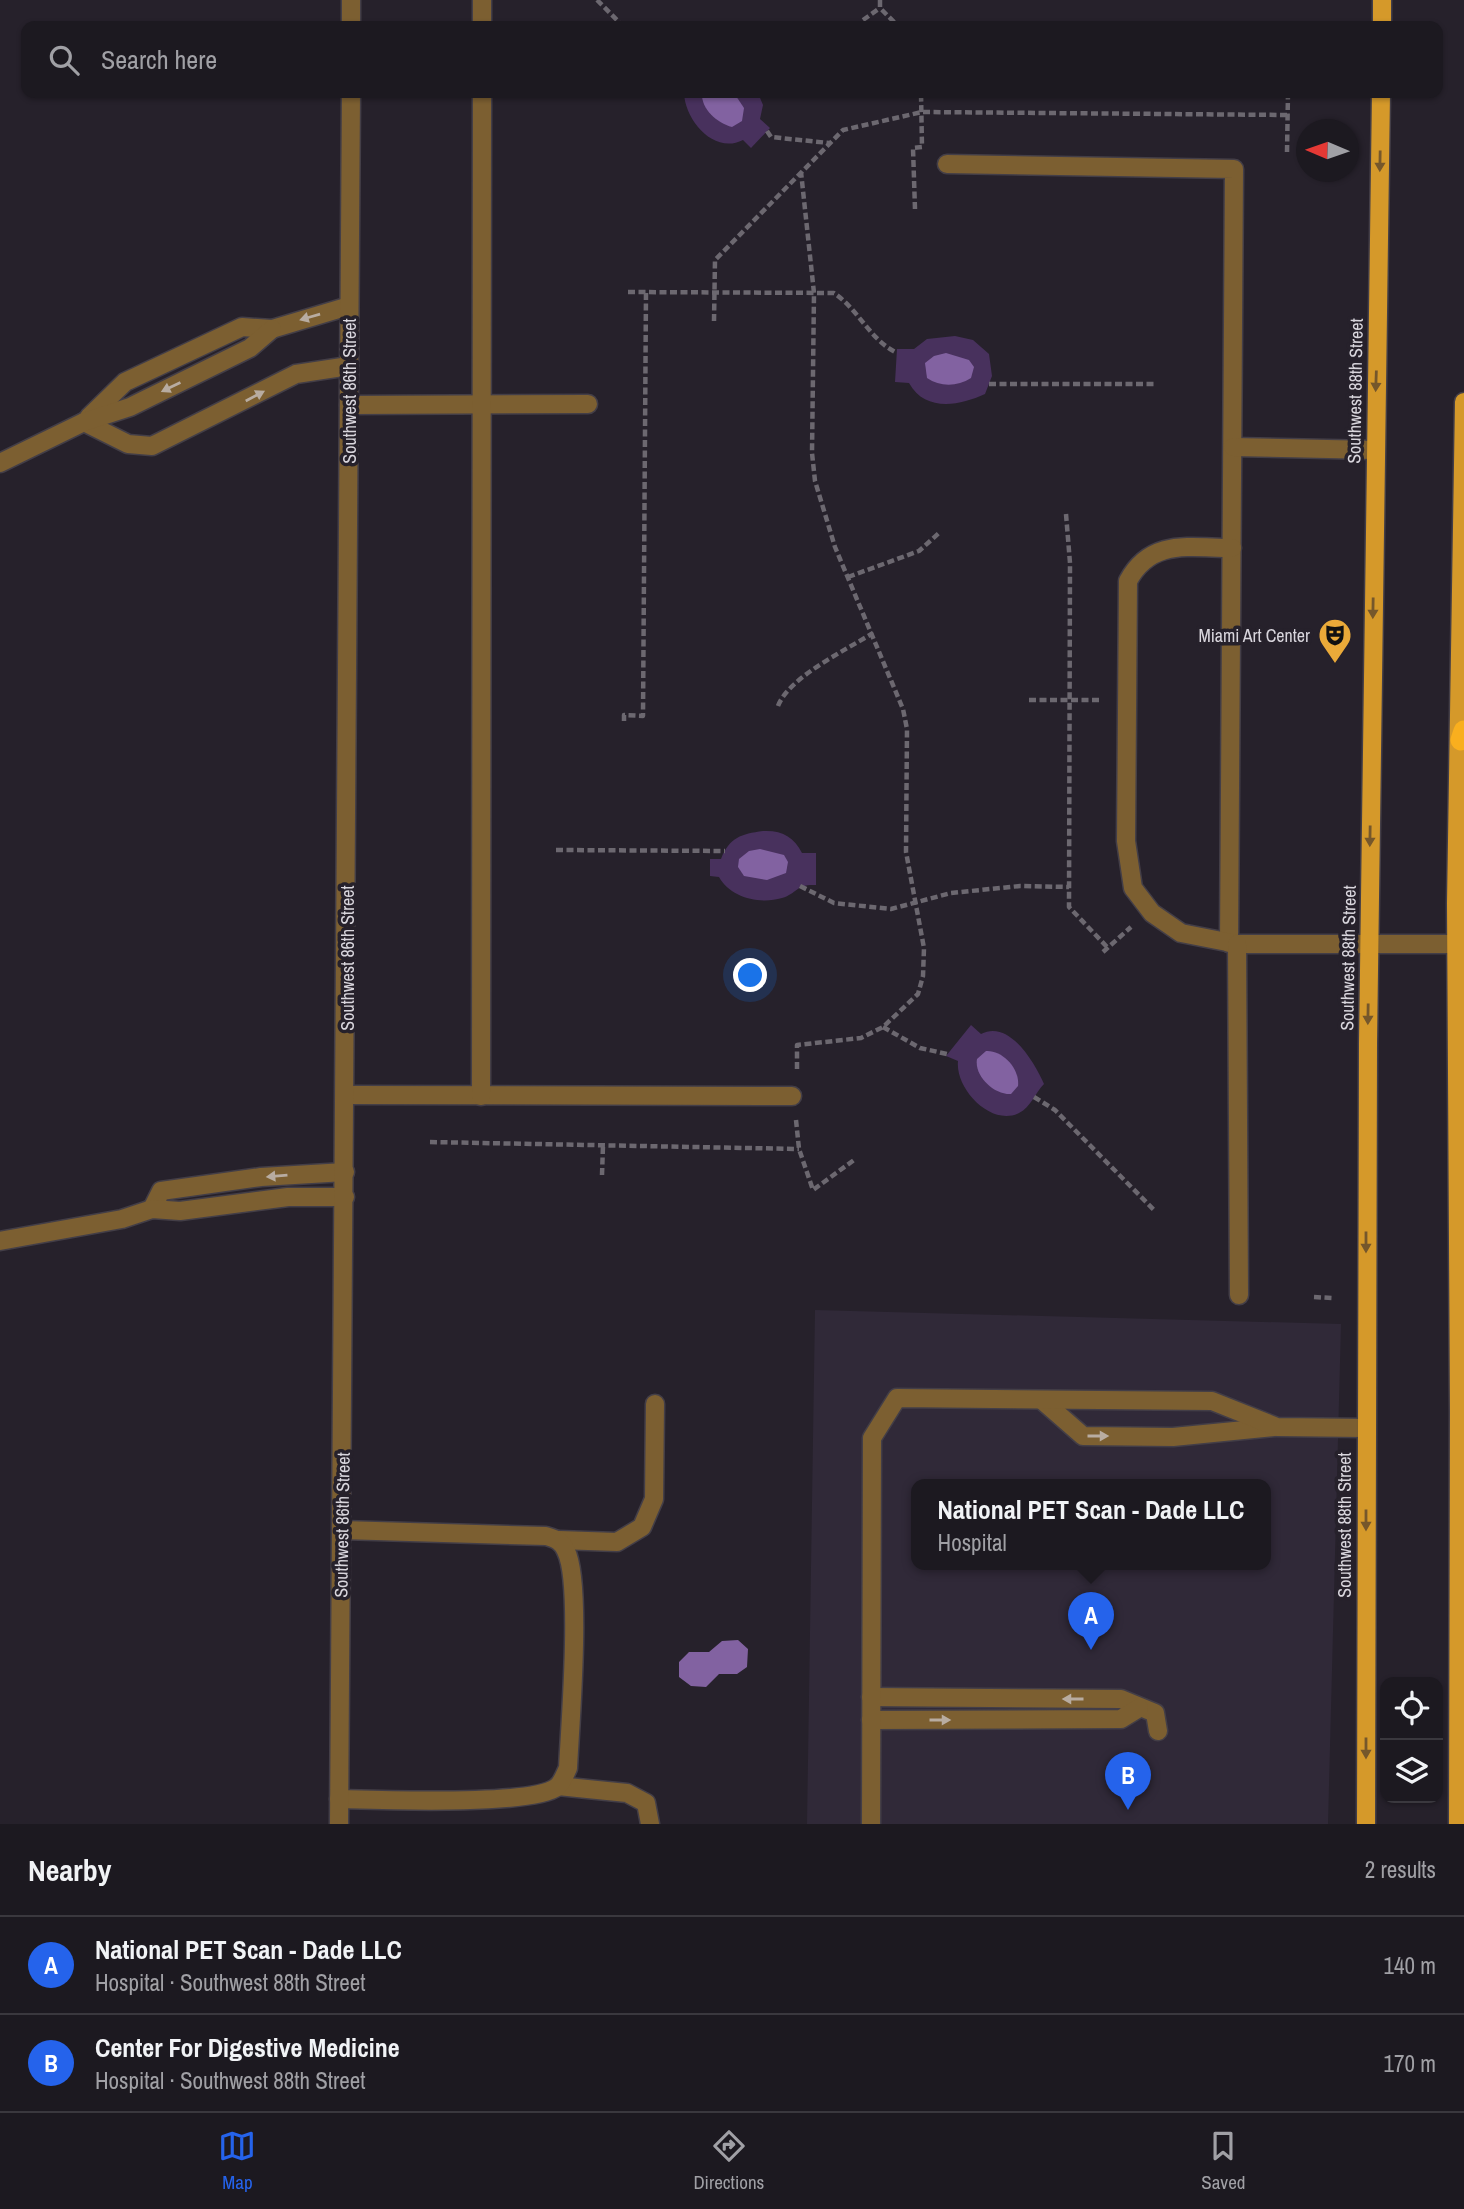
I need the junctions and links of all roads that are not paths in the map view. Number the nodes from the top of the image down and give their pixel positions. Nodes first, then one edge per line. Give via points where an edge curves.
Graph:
1 (351, 0) edge
2 (482, 0) edge
3 (1382, 0) edge
4 (351, 21) edge
5 (482, 21) edge
6 (1382, 21) edge
7 (351, 98) edge
8 (482, 98) edge
9 (1381, 98) edge
10 (947, 164) dead end
11 (349, 306) junction
12 (349, 366) junction
13 (1464, 401) edge
14 (588, 404) dead end
15 (349, 405) junction
16 (483, 406) junction
17 (84, 422) junction
18 (1233, 447) junction
19 (1374, 450) junction
20 (0, 463) edge
21 (1232, 548) junction
22 (1462, 736) edge
23 (1233, 944) junction
24 (1461, 944) edge
25 (1369, 946) junction
26 (346, 1095) junction
27 (481, 1096) junction
28 (794, 1103) road end
29 (345, 1172) junction
30 (345, 1197) junction
31 (152, 1209) junction
32 (0, 1241) edge
33 (1239, 1295) dead end
34 (1043, 1401) junction
35 (655, 1404) dead end
36 (1277, 1427) junction
37 (1365, 1428) junction
38 (342, 1530) junction
39 (559, 1540) junction
40 (1461, 1567) edge
41 (1462, 1594) edge
42 (871, 1697) junction
43 (1139, 1708) junction
44 (871, 1720) junction
45 (1157, 1731) dead end
46 (558, 1786) junction
47 (340, 1799) junction
48 (339, 1824) edge
49 (650, 1824) edge
50 (871, 1824) edge
51 (1366, 1824) edge
52 (1458, 1824) edge

1 - 4 street
2 - 5 street
3 - 6 main road
7 - 11 street, Southwest 86th Street
8 - 16 street
9 -> 19 main road, Southwest 88th Street
10 - 18 street via 1234,169
11 - 12 street, Southwest 86th Street
11 -> 17 street via 272,329 238,354 130,407
12 - 15 street, Southwest 86th Street
17 -> 12 street via 128,444 152,446 296,374
13 - 22 main road
14 - 16 street
15 - 16 street
15 - 26 street, Southwest 86th Street
16 - 27 street
17 - 20 street
18 - 19 street
18 - 21 street
19 -> 25 main road, Southwest 88th Street
21 - 23 street
21 - 23 street via 1164,549 1149,555 1128,581 1126,841 1133,888 1152,914 1181,933
22 - 24 main road
23 - 25 street
23 - 33 street
24 - 25 street
24 - 40 main road
25 -> 37 main road, Southwest 88th Street
26 - 27 street
26 - 29 street, Southwest 86th Street
27 - 28 street
29 - 30 street, Southwest 86th Street
29 -> 31 street via 261,1177 161,1191
30 - 31 street via 288,1197 180,1212
30 - 38 street, Southwest 86th Street
31 - 32 street via 122,1219
34 - 36 street via 1212,1401
34 -> 36 street via 1083,1436 1173,1437
34 - 42 street via 897,1398 872,1438
35 - 39 street via 654,1499 642,1528 617,1542
36 - 37 street
37 -> 51 main road, Southwest 88th Street
38 - 39 street via 531,1533
38 - 47 street, Southwest 86th Street
39 - 46 street via 571,1565 574,1590 568,1768
40 - 41 main road
41 - 52 main road
43 -> 42 street via 1121,1699
42 - 44 street
44 -> 43 street via 1121,1720
43 - 45 street via 1155,1713
44 - 50 street
46 - 47 street via 538,1795 508,1797
46 - 49 street via 627,1793 646,1803
47 - 48 street, Southwest 86th Street

